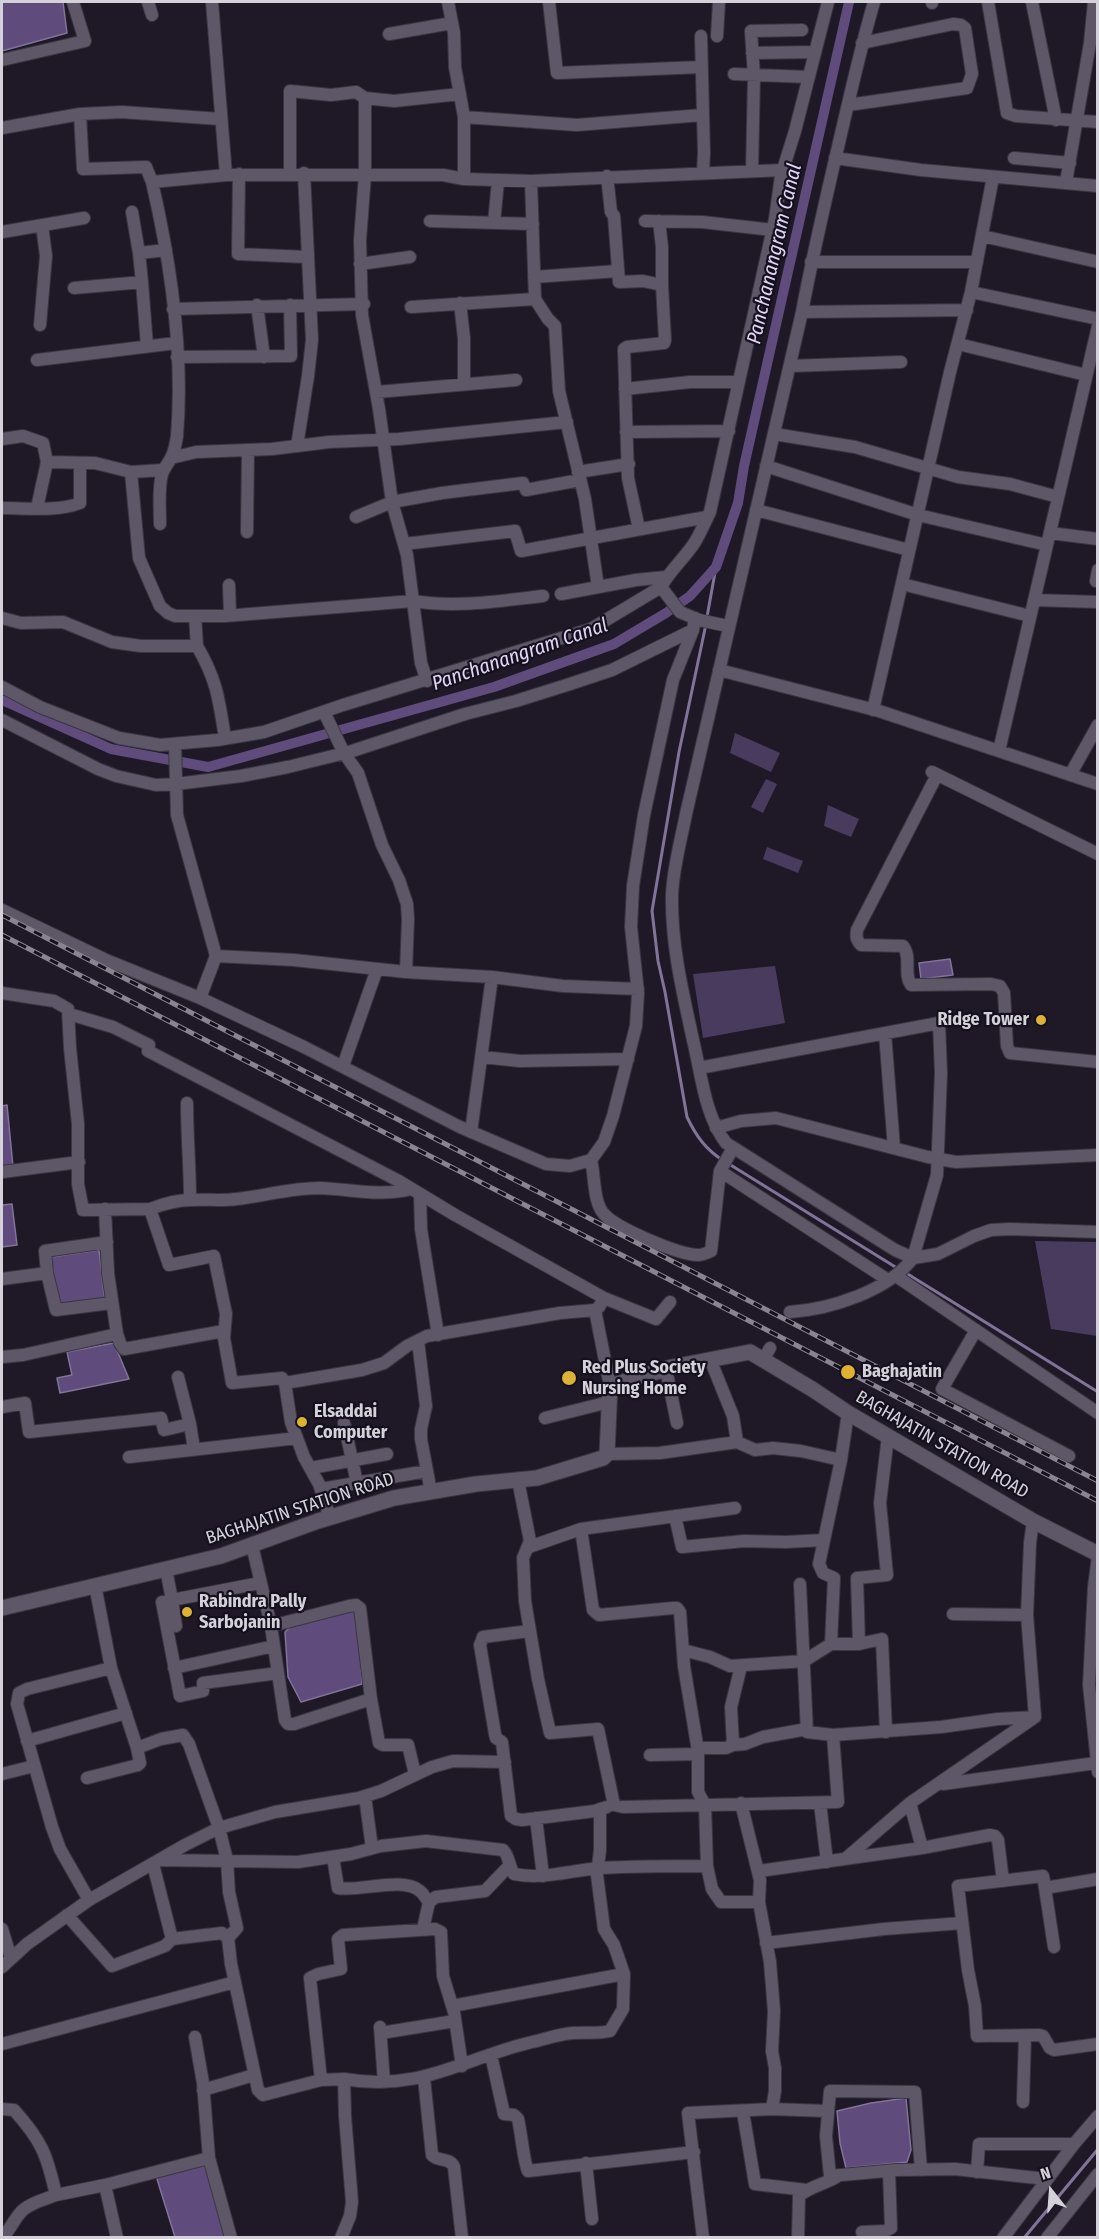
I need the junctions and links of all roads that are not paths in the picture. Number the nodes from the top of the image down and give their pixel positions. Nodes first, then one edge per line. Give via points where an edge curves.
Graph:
1 (73, 2) edge
2 (148, 2) edge
3 (212, 2) edge
4 (448, 2) edge
5 (549, 2) edge
6 (719, 2) edge
7 (828, 2) edge
8 (874, 2) edge
9 (988, 2) edge
10 (1032, 2) edge
11 (1094, 2) edge
12 (152, 15) dead end
13 (452, 23) junction
14 (802, 30) dead end
15 (389, 34) dead end
16 (701, 36) dead end
17 (717, 36) dead end
18 (862, 43) junction
19 (1094, 43) edge
20 (815, 52) junction
21 (752, 53) junction
22 (2, 60) edge
23 (701, 67) junction
24 (734, 74) dead end
25 (754, 76) junction
26 (808, 77) junction
27 (460, 94) junction
28 (365, 98) junction
29 (848, 105) junction
30 (80, 114) junction
31 (702, 115) junction
32 (464, 117) junction
33 (220, 119) junction
34 (1056, 120) junction
35 (1077, 121) junction
36 (1098, 122) edge
37 (2, 128) edge
38 (835, 158) junction
39 (1014, 158) dead end
40 (1070, 163) junction
41 (783, 170) junction
42 (752, 171) junction
43 (703, 172) junction
44 (304, 173) junction
45 (239, 174) junction
46 (290, 174) junction
47 (226, 175) junction
48 (364, 175) junction
49 (607, 177) junction
50 (993, 177) junction
51 (464, 179) junction
52 (498, 181) junction
53 (531, 181) junction
54 (152, 182) junction
55 (1066, 182) junction
56 (1098, 186) edge
57 (132, 212) dead end
58 (84, 218) dead end
59 (429, 221) dead end
60 (645, 221) dead end
61 (659, 221) junction
62 (494, 223) junction
63 (533, 224) junction
64 (42, 225) junction
65 (773, 230) junction
66 (2, 232) edge
67 (982, 236) junction
68 (166, 249) junction
69 (139, 253) junction
70 (307, 257) junction
71 (410, 257) dead end
72 (811, 262) junction
73 (976, 262) junction
74 (1098, 262) edge
75 (360, 264) junction
76 (618, 271) junction
77 (534, 277) junction
78 (142, 282) junction
79 (662, 285) junction
80 (74, 288) dead end
81 (971, 292) junction
82 (535, 300) junction
83 (460, 303) junction
84 (310, 304) junction
85 (364, 304) junction
86 (258, 305) junction
87 (290, 305) junction
88 (411, 308) dead end
89 (173, 309) junction
90 (967, 310) junction
91 (802, 312) junction
92 (1098, 320) edge
93 (40, 325) dead end
94 (1098, 326) edge
95 (176, 343) junction
96 (958, 344) junction
97 (147, 346) junction
98 (177, 357) junction
99 (264, 357) junction
100 (37, 360) dead end
101 (901, 362) dead end
102 (789, 366) junction
103 (1086, 375) junction
104 (516, 380) dead end
105 (739, 382) junction
106 (464, 383) junction
107 (626, 389) junction
108 (376, 392) junction
109 (567, 422) junction
110 (729, 431) junction
111 (626, 432) junction
112 (774, 434) junction
113 (382, 438) junction
114 (2, 439) edge
115 (297, 446) junction
116 (248, 451) junction
117 (171, 459) junction
118 (47, 462) junction
119 (80, 463) junction
120 (629, 464) junction
121 (766, 466) junction
122 (928, 468) junction
123 (163, 470) junction
124 (130, 472) junction
125 (579, 476) junction
126 (1058, 497) junction
127 (392, 502) junction
128 (2, 508) edge
129 (37, 508) junction
130 (756, 510) junction
131 (918, 515) junction
132 (356, 517) dead end
133 (707, 517) junction
134 (160, 524) dead end
135 (639, 529) junction
136 (248, 532) dead end
137 (591, 537) junction
138 (1048, 539) junction
139 (1098, 539) edge
140 (404, 544) junction
141 (909, 550) junction
142 (902, 584) junction
143 (230, 585) dead end
144 (665, 586) junction
145 (598, 587) junction
146 (561, 594) dead end
147 (543, 596) dead end
148 (1034, 600) junction
149 (413, 601) junction
150 (1098, 602) edge
151 (195, 615) junction
152 (230, 615) junction
153 (1030, 616) junction
154 (2, 618) edge
155 (696, 623) junction
156 (723, 626) junction
157 (196, 646) junction
158 (719, 670) junction
159 (427, 681) junction
160 (2, 687) edge
161 (873, 710) junction
162 (324, 712) junction
163 (1098, 725) edge
164 (3, 726) edge
165 (225, 738) junction
166 (175, 750) junction
167 (999, 751) junction
168 (344, 753) junction
169 (1070, 776) junction
170 (176, 779) junction
171 (1097, 784) edge
172 (1098, 854) edge
173 (2, 910) edge
174 (216, 956) junction
175 (377, 969) junction
176 (406, 972) junction
177 (492, 977) junction
178 (638, 989) junction
179 (2, 993) edge
180 (200, 998) junction
181 (69, 1014) junction
182 (885, 1034) junction
183 (482, 1057) junction
184 (628, 1059) junction
185 (1098, 1062) edge
186 (343, 1066) junction
187 (699, 1068) junction
188 (187, 1103) dead end
189 (716, 1128) junction
190 (471, 1132) junction
191 (894, 1148) junction
192 (732, 1151) junction
193 (1098, 1155) edge
194 (939, 1159) junction
195 (79, 1162) junction
196 (592, 1165) junction
197 (720, 1171) junction
198 (2, 1173) edge
199 (416, 1191) junction
200 (190, 1200) junction
201 (105, 1209) junction
202 (150, 1209) junction
203 (1098, 1232) edge
204 (107, 1242) junction
205 (913, 1257) junction
206 (47, 1273) junction
207 (896, 1274) junction
208 (2, 1279) edge
209 (604, 1298) junction
210 (670, 1302) dead end
211 (111, 1303) junction
212 (595, 1310) junction
213 (790, 1312) dead end
214 (975, 1330) junction
215 (224, 1331) junction
216 (117, 1334) junction
217 (438, 1335) junction
218 (418, 1341) junction
219 (2, 1357) edge
220 (710, 1359) junction
221 (666, 1369) junction
222 (178, 1377) dead end
223 (285, 1383) junction
224 (610, 1386) junction
225 (609, 1402) junction
226 (2, 1407) edge
227 (848, 1413) junction
228 (1098, 1413) edge
229 (545, 1418) dead end
230 (677, 1422) dead end
231 (344, 1423) dead end
232 (189, 1424) junction
233 (888, 1436) junction
234 (297, 1438) junction
235 (737, 1442) junction
236 (194, 1449) junction
237 (387, 1454) dead end
238 (607, 1454) junction
239 (1069, 1456) dead end
240 (129, 1457) dead end
241 (351, 1460) junction
242 (841, 1460) junction
243 (310, 1468) junction
244 (427, 1471) junction
245 (518, 1480) junction
246 (357, 1483) junction
247 (321, 1489) junction
248 (431, 1492) junction
249 (735, 1508) dead end
250 (675, 1516) junction
251 (330, 1518) junction
252 (1034, 1521) junction
253 (581, 1529) junction
254 (824, 1540) junction
255 (252, 1545) junction
256 (529, 1547) junction
257 (1098, 1555) edge
258 (166, 1569) junction
259 (834, 1578) junction
260 (857, 1578) junction
261 (260, 1583) junction
262 (800, 1584) dead end
263 (95, 1586) junction
264 (172, 1600) junction
265 (2, 1608) edge
266 (953, 1614) dead end
267 (1027, 1615) junction
268 (176, 1626) dead end
269 (271, 1626) junction
270 (529, 1631) junction
271 (831, 1644) junction
272 (860, 1644) junction
273 (274, 1646) junction
274 (683, 1650) junction
275 (804, 1661) junction
276 (741, 1666) junction
277 (111, 1668) junction
278 (174, 1668) junction
279 (278, 1673) junction
280 (371, 1699) junction
281 (126, 1713) junction
282 (1035, 1717) junction
283 (807, 1729) junction
284 (886, 1732) junction
285 (833, 1735) junction
286 (27, 1741) junction
287 (733, 1745) junction
288 (137, 1748) junction
289 (698, 1751) junction
290 (650, 1755) dead end
291 (505, 1762) junction
292 (34, 1766) junction
293 (1097, 1768) edge
294 (2, 1774) edge
295 (415, 1774) junction
296 (87, 1778) dead end
297 (938, 1784) junction
298 (365, 1796) junction
299 (741, 1803) junction
300 (820, 1803) junction
301 (910, 1803) junction
302 (614, 1805) junction
303 (705, 1806) junction
304 (600, 1809) junction
305 (536, 1818) junction
306 (219, 1828) junction
307 (372, 1848) junction
308 (922, 1848) junction
309 (333, 1857) junction
310 (227, 1860) junction
311 (844, 1860) junction
312 (156, 1862) junction
313 (827, 1862) junction
314 (509, 1866) junction
315 (707, 1866) junction
316 (598, 1868) junction
317 (759, 1871) junction
318 (543, 1876) junction
319 (1098, 1879) edge
320 (1003, 1881) junction
321 (1045, 1888) junction
322 (89, 1900) junction
323 (429, 1902) junction
324 (759, 1902) junction
325 (67, 1915) junction
326 (962, 1923) junction
327 (2, 1929) edge
328 (423, 1929) junction
329 (228, 1938) junction
330 (172, 1939) junction
331 (766, 1943) junction
332 (1054, 1947) dead end
333 (6, 1963) edge
334 (624, 1974) junction
335 (235, 1982) junction
336 (452, 2006) junction
337 (455, 2021) junction
338 (1025, 2036) junction
339 (195, 2037) dead end
340 (2, 2044) edge
341 (1098, 2044) edge
342 (491, 2055) junction
343 (462, 2066) junction
344 (254, 2075) junction
345 (424, 2078) junction
346 (344, 2079) junction
347 (321, 2080) junction
348 (384, 2082) junction
349 (203, 2090) junction
350 (1023, 2102) dead end
351 (2, 2109) edge
352 (772, 2109) junction
353 (827, 2110) junction
354 (743, 2112) junction
355 (1098, 2116) edge
356 (1074, 2144) junction
357 (694, 2152) junction
358 (209, 2158) junction
359 (586, 2163) junction
360 (921, 2170) junction
361 (889, 2171) junction
362 (977, 2172) junction
363 (1098, 2174) edge
364 (838, 2176) junction
365 (1046, 2179) junction
366 (105, 2185) junction
367 (806, 2190) junction
368 (56, 2195) junction
369 (592, 2219) dead end
370 (862, 2232) dead end
371 (2, 2238) edge
372 (117, 2238) edge
373 (231, 2238) edge
374 (341, 2238) edge
375 (462, 2238) edge
376 (704, 2238) edge
377 (798, 2238) edge
378 (1003, 2238) edge
379 (1047, 2238) edge

1 - 22 street via 85,41
2 - 12 street
3 - 33 street
4 - 13 street
5 - 23 street via 557,73
6 - 17 street
7 - 20 street
8 - 18 street
9 - 34 street via 1007,113
10 - 34 street
11 - 19 street
13 - 15 street
13 - 27 street
14 - 21 street via 751,31
16 - 23 street
18 - 29 street
18 - 29 street via 961,25 965,28 972,74 967,88
19 - 35 street
20 - 21 street
20 - 26 street
21 - 25 street
23 - 31 street
24 - 25 street
25 - 26 street
25 - 42 street
26 - 41 street
27 - 28 street via 394,101
27 - 32 street
28 - 46 street via 356,92 331,95 290,91
28 - 48 street
29 - 38 street
30 - 33 street via 122,112
30 - 37 street
30 - 54 street via 83,169 146,167
31 - 32 street via 577,125
31 - 43 street
32 - 51 street
33 - 47 street
34 - 35 street
35 - 36 street
35 - 40 street
38 - 50 street
38 - 72 street
39 - 40 street
40 - 55 street
41 - 42 street
41 - 65 street
42 - 43 street
43 - 49 street
44 - 46 street
44 - 48 street
44 - 70 street
45 - 46 street
45 - 47 street
45 - 70 street via 237,254
47 - 54 street
48 - 51 street via 443,175
48 - 75 street
49 - 53 street
49 - 76 street
50 - 55 street
50 - 67 street
51 - 52 street
52 - 53 street
52 - 62 street
53 - 63 street
54 - 68 street
55 - 56 street
57 - 69 street
58 - 64 street
59 - 62 street
60 - 61 street
61 - 65 street via 714,222
61 - 79 street
62 - 63 street
63 - 77 street
64 - 66 street
64 - 93 street via 46,256
65 - 105 street
67 - 73 street
67 - 74 street
68 - 69 street
68 - 89 street
69 - 78 street
70 - 84 street
71 - 75 street
72 - 73 street
72 - 91 street
73 - 81 street
75 - 85 street
76 - 77 street
76 - 79 street via 619,282
77 - 82 street
78 - 80 street
78 - 97 street
79 - 107 street via 664,343 625,348
81 - 90 street
81 - 92 street
82 - 83 street
82 - 109 street via 555,326 558,381
83 - 88 street
83 - 106 street
84 - 85 street
84 - 87 street
84 - 115 street via 312,340
85 - 108 street via 362,315
86 - 87 street
86 - 89 street
86 - 99 street
87 - 99 street via 291,356
89 - 95 street
90 - 91 street
90 - 96 street
91 - 102 street
94 - 103 street
95 - 97 street
95 - 98 street
96 - 103 street
96 - 122 street
97 - 100 street
98 - 99 street
98 - 117 street via 176,438
101 - 102 street
102 - 112 street
103 - 126 street
104 - 106 street
105 - 107 street via 690,382
105 - 110 street
106 - 108 street
107 - 111 street
108 - 113 street
109 - 113 street
109 - 125 street
110 - 111 street
110 - 133 street
111 - 120 street
112 - 121 street
112 - 122 street via 855,447
113 - 115 street
113 - 127 street
114 - 118 street via 23,436 42,443
115 - 116 street
116 - 117 street via 196,452
116 - 136 street
117 - 123 street
118 - 119 street
118 - 129 street
119 - 124 street
119 - 129 street via 80,503
120 - 125 street
120 - 135 street via 630,492
121 - 130 street
121 - 131 street
122 - 126 street
122 - 131 street
123 - 124 street
123 - 134 street
124 - 151 street via 139,558 160,606 175,616
125 - 127 street via 526,490 523,483
125 - 137 street
126 - 138 street
127 - 132 street
127 - 140 street
128 - 129 street
130 - 141 street
130 - 156 street
131 - 138 street
131 - 141 street
133 - 135 street
133 - 144 street via 696,541
135 - 137 street
137 - 140 street via 521,551 515,531
137 - 145 street
138 - 139 street
138 - 148 street
140 - 149 street
141 - 142 street
142 - 153 street
142 - 161 street
143 - 152 street
144 - 145 street
144 - 155 street via 680,612
144 - 159 street via 591,629
145 - 146 street
147 - 149 street via 487,603
148 - 150 street
148 - 153 street
149 - 152 street
149 - 159 street
151 - 152 street
151 - 157 street
153 - 167 street
154 - 157 street via 21,623 63,622 112,642
155 - 156 street
155 - 168 street via 612,670
155 - 178 street via 673,680 644,815 631,927
156 - 158 street
157 - 165 street via 218,689
158 - 161 street
158 - 187 street via 672,893 673,930
159 - 162 street
160 - 166 street via 40,707 119,738
161 - 167 street
162 - 165 street via 264,732
162 - 168 street
163 - 169 street
164 - 170 street via 116,776 156,785
165 - 166 street
166 - 170 street
167 - 169 street
168 - 170 street via 288,767
168 - 176 street via 358,773 406,904
169 - 171 street
170 - 174 street via 177,815
172 - 185 street via 935,774 856,937 861,945 903,946 911,985 1000,986 1010,1053
173 - 180 street via 106,960
174 - 175 street
174 - 180 street
175 - 176 street
175 - 186 street
176 - 177 street
177 - 178 street via 563,986
177 - 183 street
178 - 184 street via 636,1026
179 - 181 street via 54,1001 68,1009
180 - 186 street
181 - 195 street
181 - 199 street via 113,1027 149,1045 148,1051
182 - 187 street
182 - 191 street
182 - 194 street via 939,1023
183 - 184 street via 520,1061
183 - 190 street
184 - 196 street via 613,1116
186 - 190 street
187 - 189 street
188 - 200 street
189 - 191 street via 776,1118
189 - 192 street
190 - 196 street via 546,1164
191 - 194 street
192 - 197 street
192 - 205 street via 895,1250
193 - 194 street via 956,1162
194 - 205 street
195 - 198 street
195 - 201 street via 83,1210
196 - 197 street via 599,1206 611,1220 650,1240 700,1256 711,1251
197 - 207 street
199 - 200 street via 317,1188 221,1201
199 - 209 street
199 - 217 street
200 - 202 street
201 - 202 street
201 - 204 street
202 - 215 street via 169,1265 214,1256 226,1314
203 - 205 street via 991,1230 938,1254
204 - 206 street via 45,1251
204 - 211 street
205 - 207 street
206 - 208 street
206 - 211 street via 56,1311
207 - 213 street via 839,1304
207 - 214 street
209 - 210 street via 656,1319
209 - 212 street
211 - 216 street
212 - 217 street
212 - 224 street
214 - 228 street
214 - 239 street via 942,1389
215 - 216 street via 124,1349
215 - 223 street via 232,1383 272,1378 282,1378
216 - 219 street
217 - 218 street
218 - 223 street via 384,1363 362,1370
218 - 244 street via 426,1396 421,1429
220 - 221 street, BAGHAJATIN STATION ROAD
220 - 227 street, BAGHAJATIN STATION ROAD via 750,1352 766,1354
220 - 235 street via 733,1416
221 - 224 street, BAGHAJATIN STATION ROAD
221 - 230 street
222 - 232 street
223 - 234 street
224 - 225 street
225 - 229 street
225 - 238 street
226 - 232 street via 25,1403 29,1432 161,1418 164,1430
227 - 233 street, BAGHAJATIN STATION ROAD
227 - 242 street
231 - 241 street
232 - 236 street
233 - 252 street, BAGHAJATIN STATION ROAD
233 - 260 street via 880,1503 887,1575
234 - 236 street
234 - 243 street
235 - 238 street via 660,1453
235 - 242 street via 755,1450 801,1451
236 - 240 street
237 - 241 street
238 - 245 street, BAGHAJATIN STATION ROAD via 537,1478
241 - 243 street
241 - 246 street
242 - 254 street
243 - 247 street
244 - 246 street
244 - 248 street
245 - 248 street, BAGHAJATIN STATION ROAD
245 - 256 street
246 - 247 street
247 - 251 street
248 - 251 street, BAGHAJATIN STATION ROAD via 394,1498
249 - 250 street
250 - 253 street
250 - 254 street via 682,1547
251 - 255 street, BAGHAJATIN STATION ROAD
252 - 257 street, BAGHAJATIN STATION ROAD
252 - 267 street
253 - 256 street
253 - 274 street via 595,1614 677,1608
254 - 259 street via 819,1564 823,1573
255 - 258 street, BAGHAJATIN STATION ROAD
255 - 261 street
256 - 270 street via 523,1558
257 - 293 street via 1089,1685
258 - 263 street, BAGHAJATIN STATION ROAD
258 - 264 street
259 - 260 street
259 - 271 street
260 - 272 street
261 - 264 street
261 - 269 street
262 - 275 street
263 - 265 street, BAGHAJATIN STATION ROAD
263 - 277 street
264 - 268 street
264 - 278 street via 162,1602
266 - 267 street
267 - 282 street
269 - 273 street
269 - 280 street via 356,1605 360,1608
270 - 291 street via 483,1637 480,1641 495,1734 502,1742
270 - 302 street via 550,1733 598,1729
271 - 272 street
271 - 275 street
272 - 284 street via 882,1640
273 - 278 street
273 - 279 street
274 - 276 street
274 - 289 street
275 - 276 street
275 - 283 street
276 - 287 street via 731,1707
277 - 281 street
277 - 286 street via 19,1693 17,1704
278 - 279 street via 180,1696 203,1691 203,1683
279 - 280 street via 288,1724
280 - 295 street via 379,1743 408,1745
281 - 286 street
281 - 288 street
282 - 284 street
282 - 297 street
283 - 285 street
283 - 287 street
284 - 285 street
285 - 300 street via 838,1802
286 - 292 street
287 - 289 street
288 - 296 street via 138,1765
288 - 306 street via 183,1735
289 - 290 street
289 - 303 street via 698,1792
291 - 295 street via 453,1761
291 - 305 street via 511,1816 522,1820
292 - 294 street
292 - 322 street via 60,1849
293 - 297 street
295 - 298 street
297 - 301 street
298 - 306 street via 275,1812
298 - 307 street
299 - 300 street
299 - 303 street
299 - 317 street
300 - 313 street
301 - 308 street
301 - 311 street
302 - 303 street
302 - 304 street
303 - 315 street
304 - 305 street
304 - 316 street
305 - 318 street
306 - 310 street
306 - 312 street
307 - 309 street
307 - 314 street via 426,1841 503,1850
308 - 311 street
308 - 320 street via 995,1836
309 - 310 street via 264,1863
309 - 323 street via 338,1888 401,1885 421,1891
310 - 312 street
310 - 329 street via 237,1928
311 - 313 street
312 - 322 street
312 - 330 street
313 - 317 street
314 - 318 street via 514,1874
314 - 323 street via 485,1891
315 - 316 street
315 - 324 street via 712,1889 721,1902
316 - 318 street
316 - 334 street via 604,1929
317 - 324 street
319 - 321 street
320 - 321 street via 1043,1876
320 - 326 street via 958,1886
321 - 332 street
322 - 325 street
323 - 328 street
324 - 331 street
325 - 330 street via 112,1966 165,1946
325 - 333 street
326 - 331 street
326 - 338 street via 977,2036
327 - 333 street
328 - 336 street via 441,1932 443,1976
328 - 347 street via 343,1935 338,1939 341,1969 310,1978
329 - 330 street via 222,1934
329 - 335 street
331 - 352 street via 774,2010
334 - 336 street
334 - 342 street via 623,2009 610,2031 573,2033
335 - 340 street
335 - 344 street
336 - 337 street
337 - 343 street
337 - 348 street via 380,2029
338 - 341 street via 1043,2036 1054,2050
338 - 350 street
339 - 349 street
342 - 343 street
342 - 359 street via 504,2114 519,2119 528,2171
343 - 345 street
344 - 347 street via 263,2095
344 - 349 street
345 - 348 street
345 - 375 street via 432,2155 454,2167
346 - 347 street
346 - 348 street
346 - 374 street via 352,2202
349 - 358 street
351 - 368 street via 14,2110 36,2135 46,2154
352 - 353 street
352 - 354 street
353 - 360 street via 830,2091 915,2092
353 - 364 street via 830,2176
354 - 357 street via 688,2113
354 - 367 street via 755,2184
355 - 356 street
356 - 362 street via 979,2144
356 - 365 street
357 - 359 street
357 - 376 street
358 - 366 street
358 - 373 street
359 - 369 street
360 - 361 street
360 - 362 street
361 - 364 street
361 - 370 street via 891,2228
362 - 365 street
363 - 379 street
364 - 367 street
365 - 378 street
366 - 368 street
366 - 372 street
367 - 377 street via 800,2196
368 - 371 street via 27,2206

